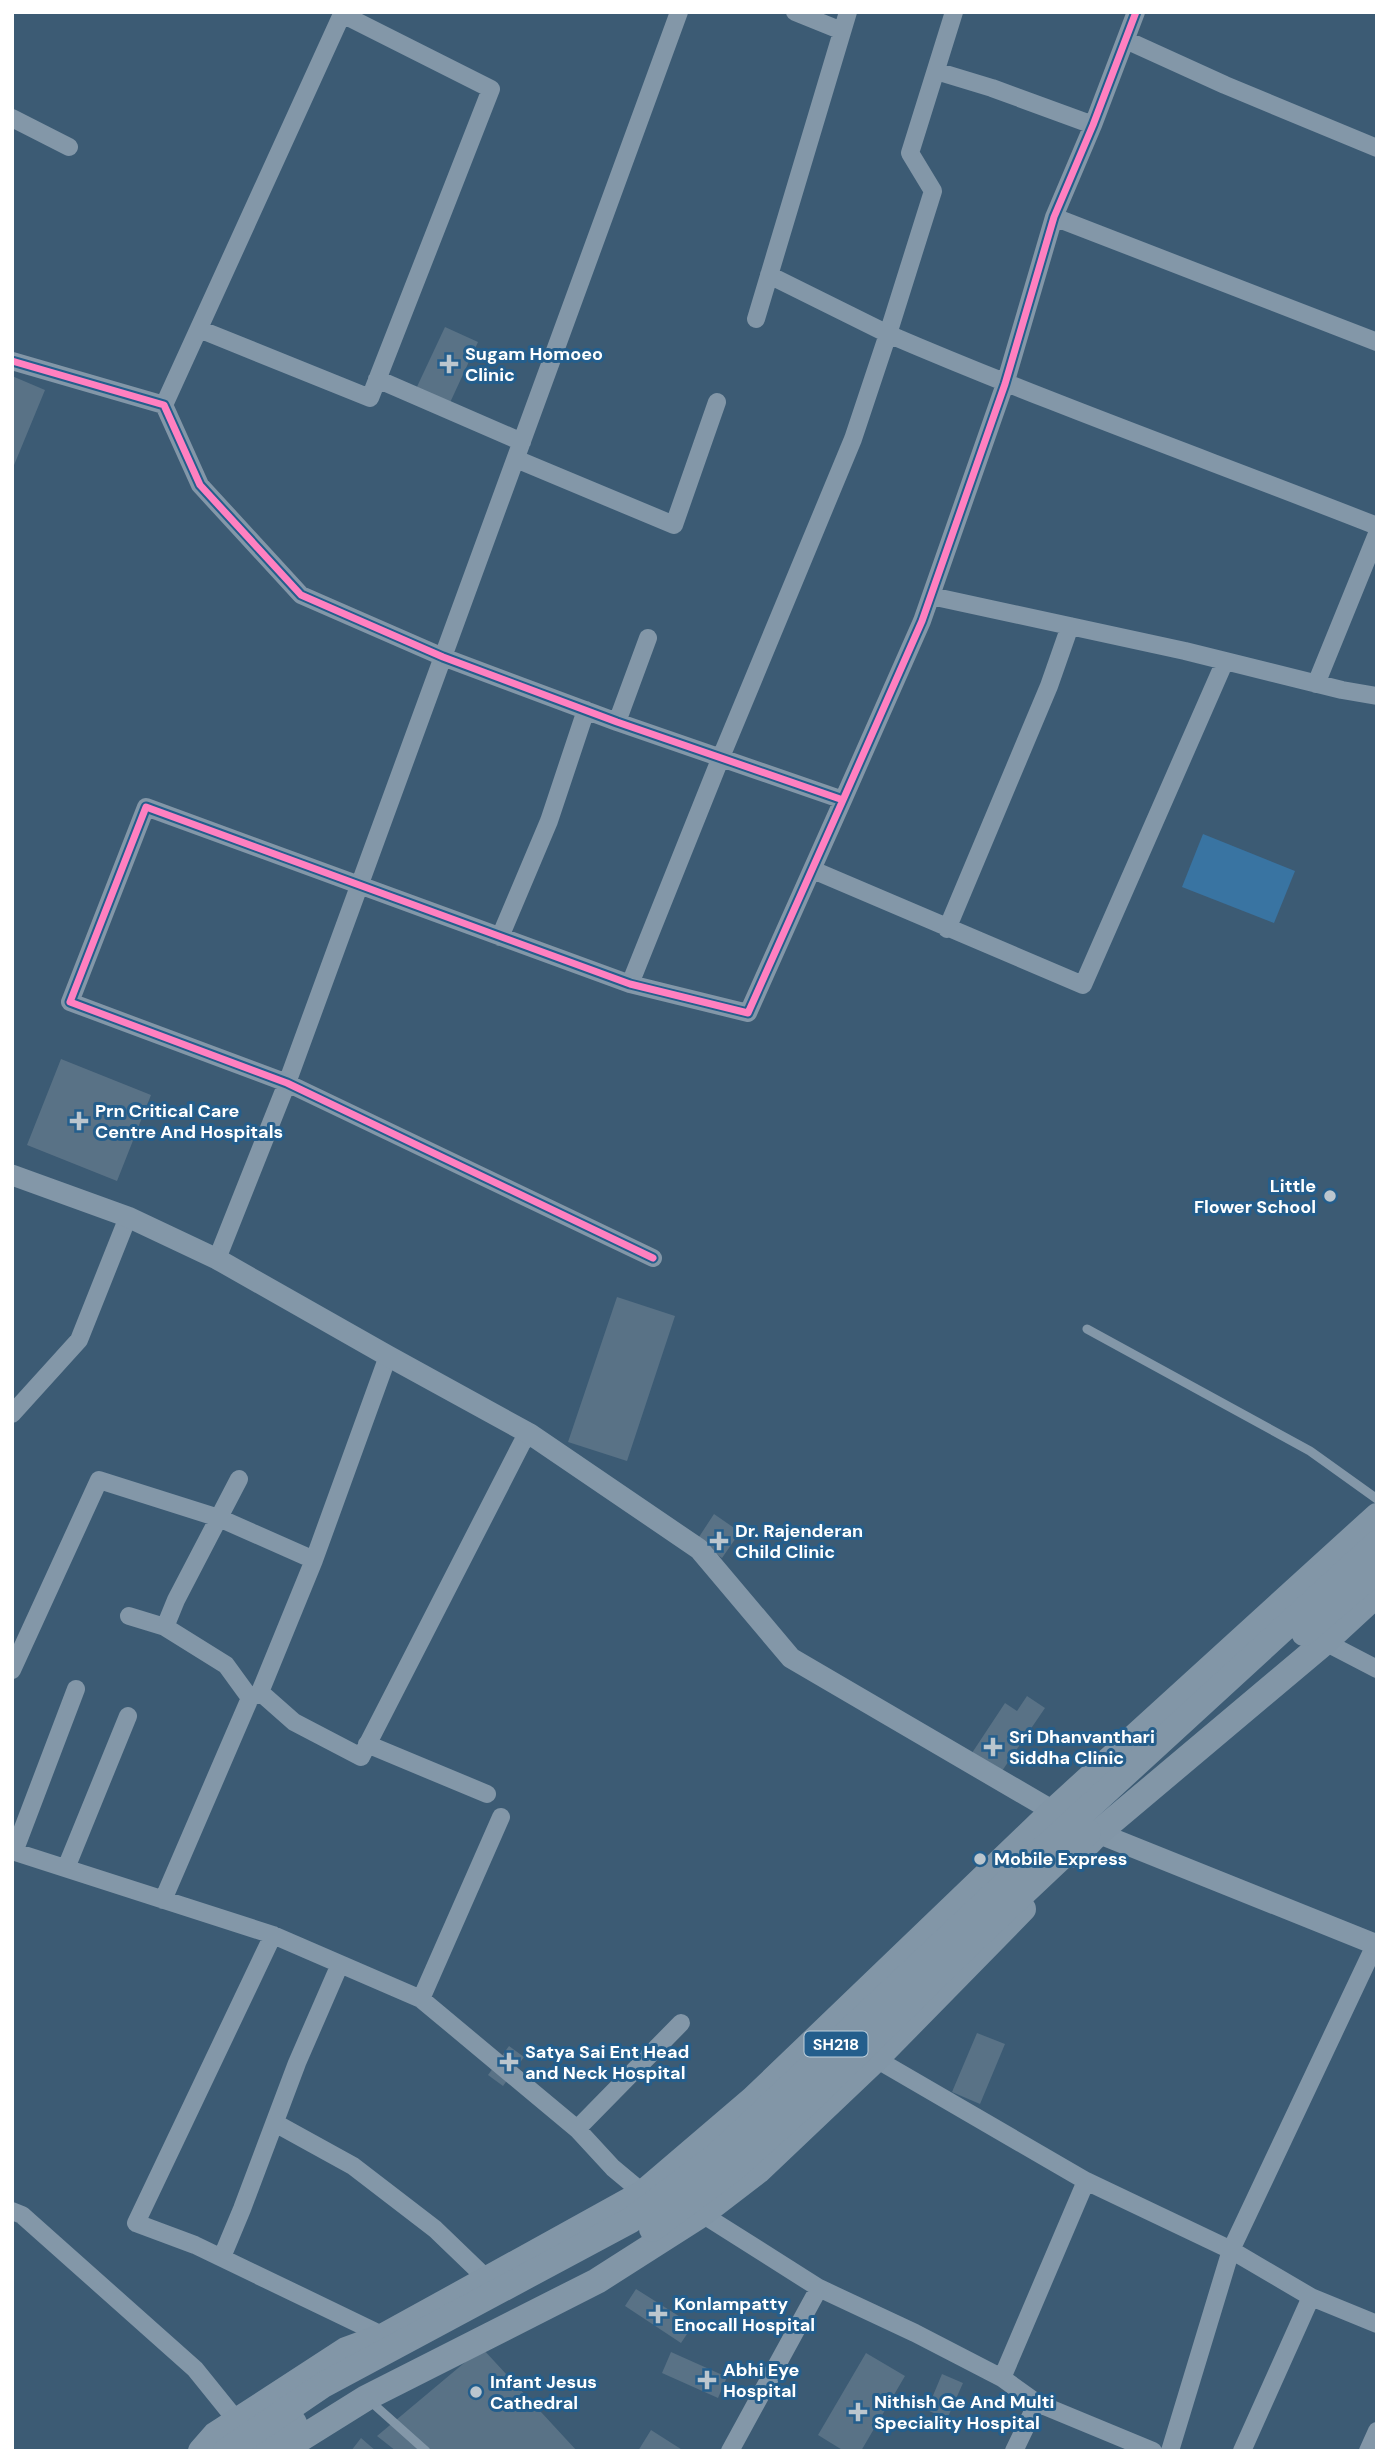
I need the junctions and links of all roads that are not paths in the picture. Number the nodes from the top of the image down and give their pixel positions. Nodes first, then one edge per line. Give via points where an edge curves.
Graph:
1 (680, 12) edge
2 (795, 12) edge
3 (848, 12) edge
4 (954, 12) edge
5 (1136, 12) edge
6 (343, 13) edge
7 (842, 31) junction
8 (1126, 40) junction
9 (936, 71) junction
10 (12, 118) edge
11 (1093, 125) junction
12 (69, 147) dead end
13 (1377, 148) edge
14 (1054, 217) junction
15 (769, 275) junction
16 (755, 319) dead end
17 (199, 329) junction
18 (888, 334) junction
19 (1377, 342) edge
20 (12, 361) edge
21 (377, 379) junction
22 (1005, 384) junction
23 (717, 402) dead end
24 (164, 405) junction
25 (519, 450) junction
26 (1377, 526) edge
27 (1377, 534) edge
28 (931, 596) junction
29 (1070, 626) junction
30 (648, 638) dead end
31 (443, 657) junction
32 (1225, 661) junction
33 (1316, 684) junction
34 (1377, 696) edge
35 (586, 710) junction
36 (617, 722) junction
37 (721, 757) junction
38 (843, 800) junction
39 (813, 870) junction
40 (359, 886) junction
41 (947, 929) junction
42 (500, 937) junction
43 (630, 984) junction
44 (287, 1083) junction
45 (12, 1175) edge
46 (128, 1217) junction
47 (653, 1258) dead end
48 (217, 1259) junction
49 (1087, 1329) dead end
50 (388, 1356) junction
51 (12, 1414) edge
52 (530, 1434) junction
53 (239, 1479) dead end
54 (1377, 1499) edge
55 (1377, 1516) edge
56 (219, 1518) junction
57 (1377, 1543) edge
58 (314, 1560) junction
59 (1377, 1570) edge
60 (1377, 1594) edge
61 (130, 1616) dead end
62 (165, 1627) junction
63 (1325, 1642) junction
64 (1377, 1669) edge
65 (12, 1670) edge
66 (76, 1689) dead end
67 (255, 1695) junction
68 (128, 1716) dead end
69 (367, 1744) junction
70 (487, 1794) dead end
71 (1053, 1811) junction
72 (501, 1817) dead end
73 (1098, 1833) junction
74 (13, 1851) edge
75 (66, 1868) junction
76 (163, 1899) junction
77 (273, 1935) junction
78 (1376, 1945) edge
79 (340, 1964) junction
80 (421, 1999) junction
81 (681, 2023) dead end
82 (876, 2059) junction
83 (275, 2123) junction
84 (577, 2129) junction
85 (1086, 2181) junction
86 (643, 2193) junction
87 (12, 2211) edge
88 (702, 2214) junction
89 (1231, 2250) junction
90 (222, 2257) junction
91 (488, 2280) junction
92 (819, 2288) junction
93 (1311, 2297) junction
94 (1377, 2324) edge
95 (384, 2336) junction
96 (1002, 2378) junction
97 (366, 2398) junction
98 (1037, 2403) junction
99 (237, 2421) junction
100 (201, 2451) edge
101 (226, 2451) edge
102 (251, 2451) edge
103 (281, 2451) edge
104 (426, 2451) edge
105 (730, 2451) edge
106 (1014, 2451) edge
107 (1153, 2451) edge
108 (1170, 2451) edge
109 (1242, 2451) edge

1 - 25 street
2 - 7 street
3 - 7 street
4 - 9 street
5 - 8 street
6 - 17 street
6 - 21 street via 491,89
7 - 15 street
8 - 11 street
8 - 13 street
9 - 11 street
9 - 18 street via 910,153 933,191
10 - 12 street
11 - 14 street
14 - 19 street
14 - 22 street
15 - 16 street
15 - 18 street
17 - 21 street via 370,398
17 - 24 street
18 - 22 street
18 - 37 street via 853,439
20 - 24 street
21 - 25 street
22 - 26 street
22 - 28 street
23 - 25 street via 674,525
24 - 31 street via 200,485 301,595
25 - 31 street
27 - 33 street
28 - 29 street
28 - 38 street
29 - 32 street
29 - 41 street
30 - 36 street
31 - 35 street
31 - 40 street
32 - 33 street
32 - 41 street via 1083,985
33 - 34 street
35 - 36 street
35 - 42 street via 549,821
36 - 37 street
37 - 38 street
37 - 43 street
38 - 39 street
39 - 41 street
39 - 43 street via 748,1013
40 - 42 street
40 - 44 street
40 - 44 street via 146,807 71,1002
42 - 43 street
44 - 47 street
44 - 48 street
45 - 46 street
46 - 48 street
46 - 51 street via 79,1340
48 - 50 street
49 - 54 lane via 1310,1451
50 - 52 street
50 - 58 street
52 - 69 street
52 - 71 street via 699,1549 791,1657
53 - 56 street
55 - 71 main road
56 - 58 street
56 - 62 street
56 - 65 street via 99,1480
57 - 101 main road, SH218, bridge via 718,2154 631,2220 323,2385
58 - 67 street
59 - 102 main road, SH218, bridge via 1208,1718 733,2169 652,2229 584,2270 328,2402
60 - 63 main road
61 - 62 street
62 - 67 street via 226,1665
63 - 64 street
63 - 73 main road
66 - 74 street
67 - 69 street via 360,1757
67 - 76 street
68 - 75 street
69 - 70 street
71 - 73 street
71 - 86 main road via 753,2099
72 - 80 street
73 - 78 street
73 - 82 main road
74 - 75 street
75 - 76 street
76 - 77 street
77 - 79 street
77 - 90 street via 136,2223
78 - 89 street
79 - 80 street
79 - 83 street
80 - 84 street
81 - 84 street
82 - 85 street
82 - 88 main road via 758,2171
83 - 90 street
83 - 91 street via 353,2166 435,2230
84 - 86 street
85 - 89 street
85 - 96 street
86 - 91 main road
87 - 99 street via 22,2215 195,2369
88 - 92 street
88 - 97 main road via 597,2281
89 - 93 street
89 - 108 street
90 - 95 street
91 - 95 main road
92 - 96 street
92 - 105 street
93 - 94 street
93 - 109 street
95 - 99 main road via 346,2350
96 - 98 street
97 - 103 main road
97 - 104 lane
98 - 106 street
98 - 107 street
99 - 100 main road

